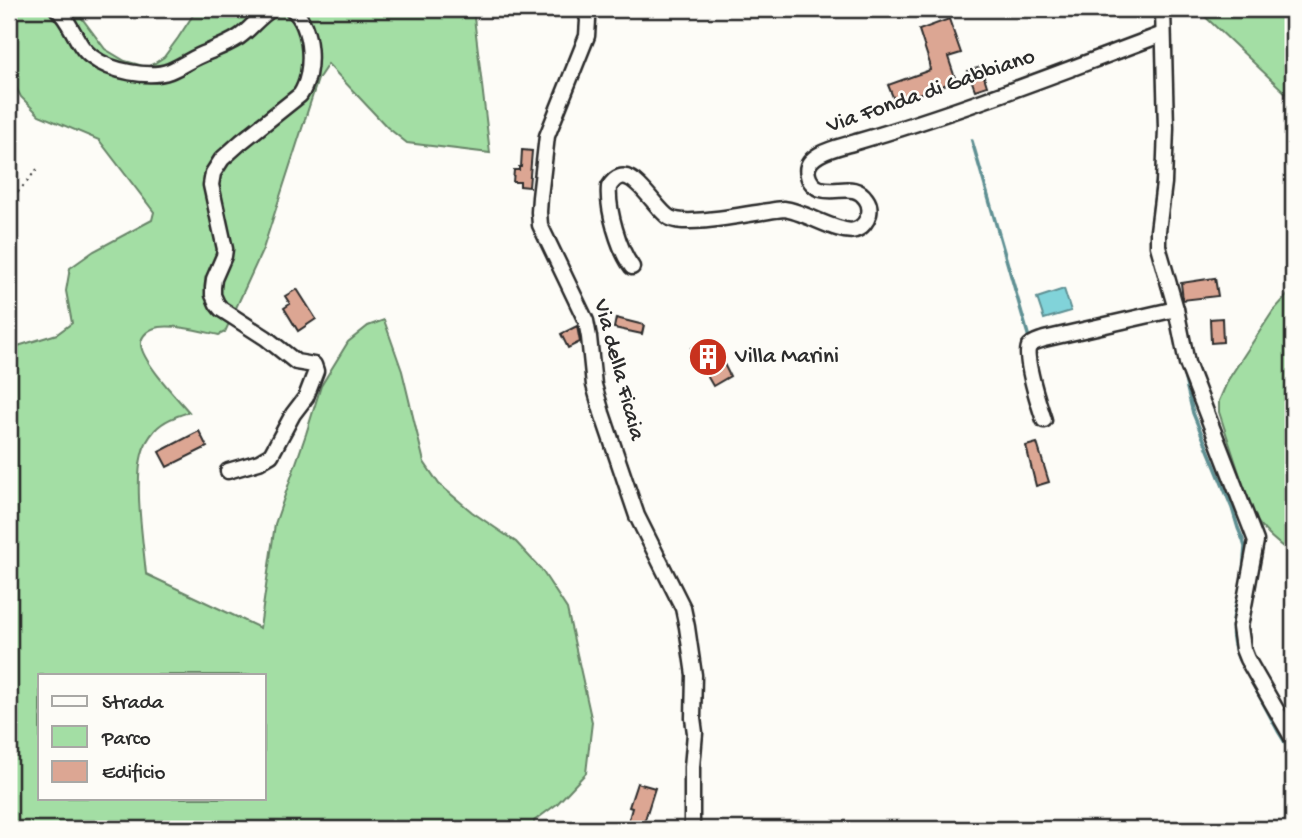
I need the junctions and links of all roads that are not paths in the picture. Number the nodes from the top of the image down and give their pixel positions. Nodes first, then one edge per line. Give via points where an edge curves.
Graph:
1 (57, 9) edge
2 (272, 9) edge
3 (292, 9) edge
4 (585, 9) edge
5 (1163, 9) edge
6 (1163, 34) junction
7 (632, 267) dead end
8 (1176, 309) junction
9 (1044, 421) dead end
10 (228, 471) dead end
11 (1293, 739) edge
12 (692, 829) edge

1 - 2 street via 94,59 146,75 171,71 238,38
3 - 10 street via 307,35 306,87 222,159 213,173 211,185 225,250 213,295 221,309 296,362 314,365 316,371 271,455
4 - 12 street, Via della Ficaia via 587,36 547,136 540,225 586,321 594,385 637,516 683,608 694,675
5 - 6 street
6 - 7 street, Via Fonda di Gabbiano via 820,153 807,166 814,186 856,190 867,201 868,218 855,230 784,209 676,220 661,211 632,179 615,179 609,187 610,204 620,246
6 - 8 street via 1166,128 1158,246
8 - 9 street via 1031,345 1028,361
8 - 11 street via 1187,363 1256,541 1240,638 1247,659

